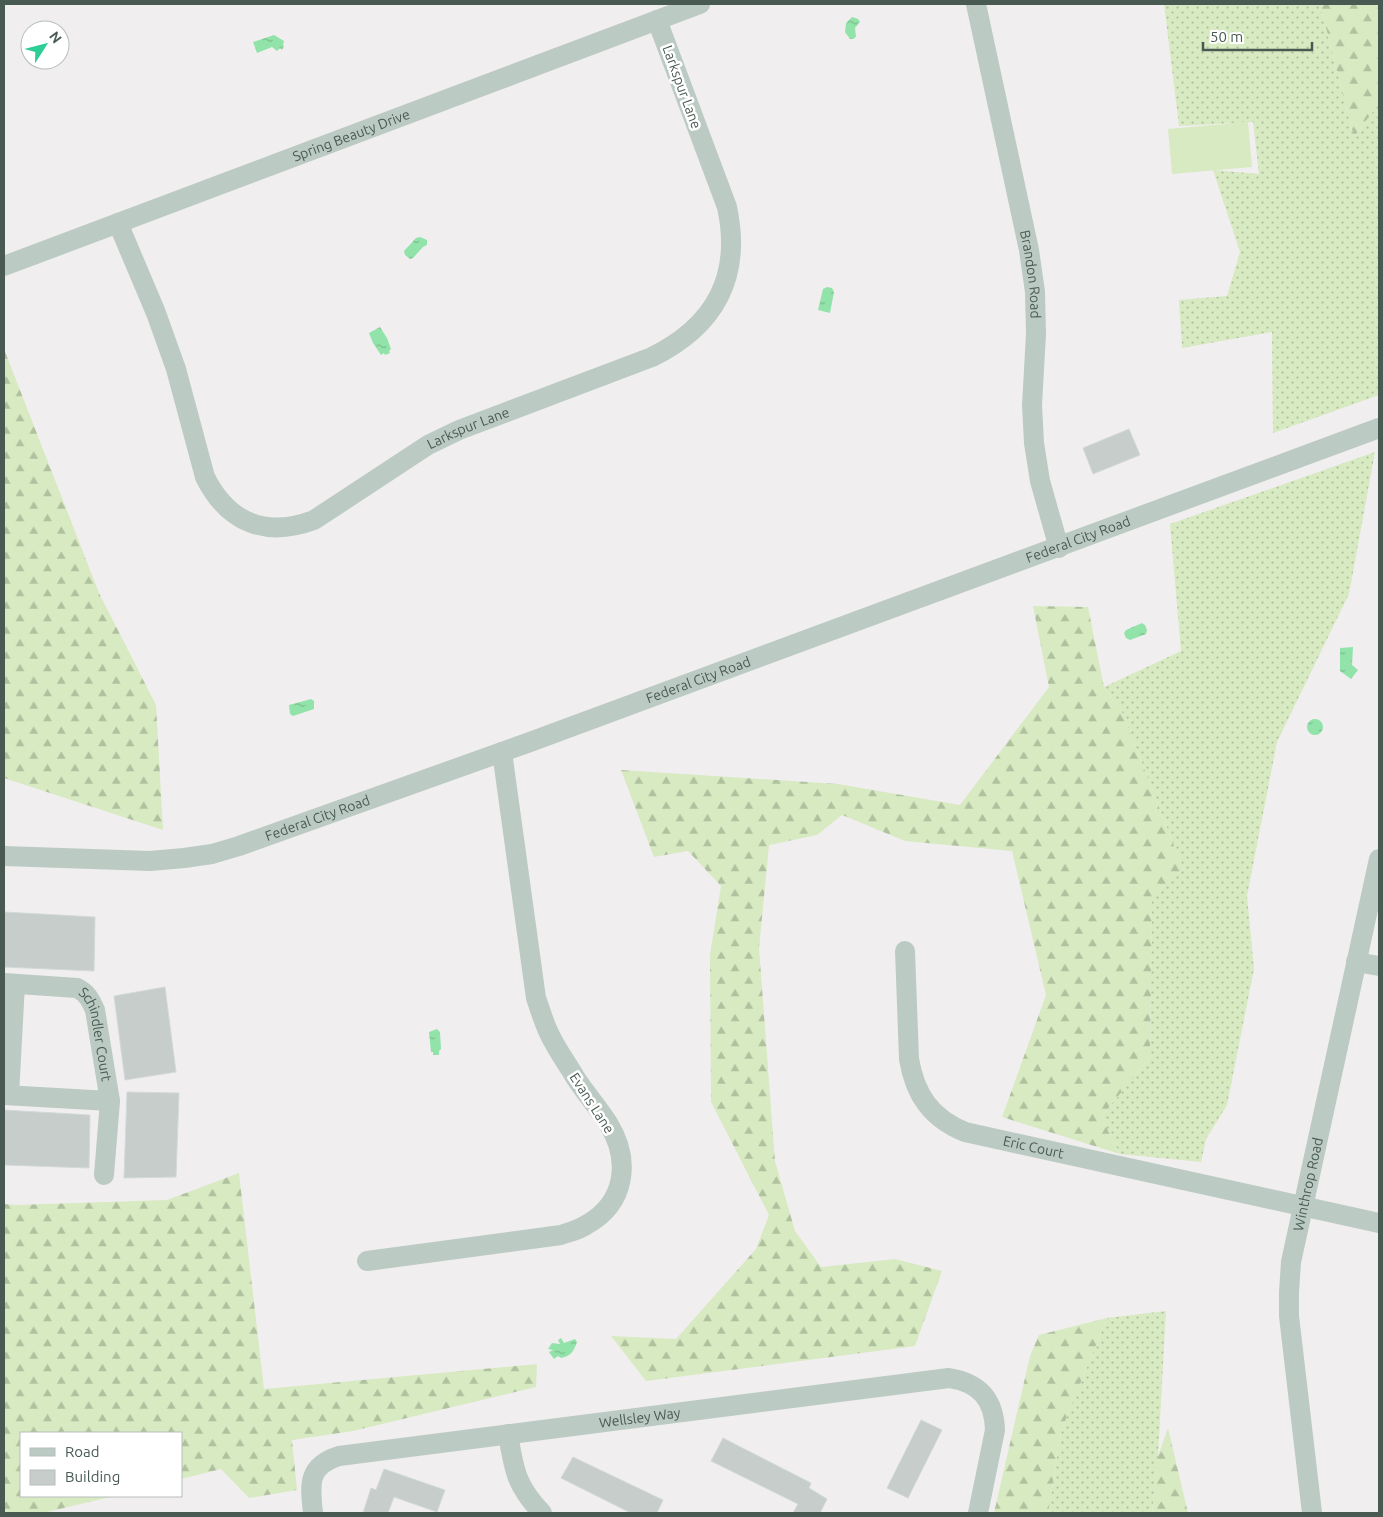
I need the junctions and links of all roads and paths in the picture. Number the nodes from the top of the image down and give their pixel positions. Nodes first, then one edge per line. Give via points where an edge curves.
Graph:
1 (700, 4) edge
2 (976, 4) edge
3 (657, 20) junction
4 (118, 222) junction
5 (4, 266) edge
6 (1379, 428) edge
7 (1059, 548) junction
8 (502, 752) junction
9 (4, 856) edge
10 (1379, 859) edge
11 (905, 951) dead end
12 (1356, 962) junction
13 (1379, 966) edge
14 (9, 983) edge
15 (6, 1095) edge
16 (110, 1101) junction
17 (104, 1175) dead end
18 (1303, 1206) junction
19 (1379, 1223) edge
20 (367, 1261) dead end
21 (508, 1434) junction
22 (313, 1513) edge
23 (542, 1513) edge
24 (978, 1513) edge
25 (1312, 1513) edge

1 - 3 street, Spring Beauty Drive
2 - 7 street, Brandon Road via 1030,250 1036,334 1032,405 1034,443 1040,481
3 - 4 street, Spring Beauty Drive
3 - 4 street, Larkspur Lane via 731,226 729,269 714,306 701,324 671,348 459,430 428,445 314,520 298,526 267,528 253,524 224,506 213,492 205,477 176,369
4 - 5 street, Spring Beauty Drive
6 - 7 street, Federal City Road
7 - 8 street, Federal City Road
8 - 9 street, Federal City Road via 212,854 150,861
8 - 20 street, Evans Lane via 536,998 548,1031 619,1145 623,1169 621,1181 605,1210 585,1226 561,1235
10 - 12 street, Winthrop Road
11 - 18 street, Eric Court via 911,1075 926,1104 953,1127
12 - 13 street
12 - 18 street, Winthrop Road
14 - 15 street
14 - 16 street, Schindler Court via 76,988 85,992 95,1010
15 - 16 street, Schindler Court
16 - 17 street, Schindler Court
18 - 19 street, Eric Court
18 - 25 street, Winthrop Road via 1291,1262 1289,1316
21 - 22 street, Wellsley Way via 328,1460 313,1477 310,1488
21 - 23 street via 520,1487
21 - 24 street, Wellsley Way via 949,1378 962,1380 982,1392 994,1417 995,1430

